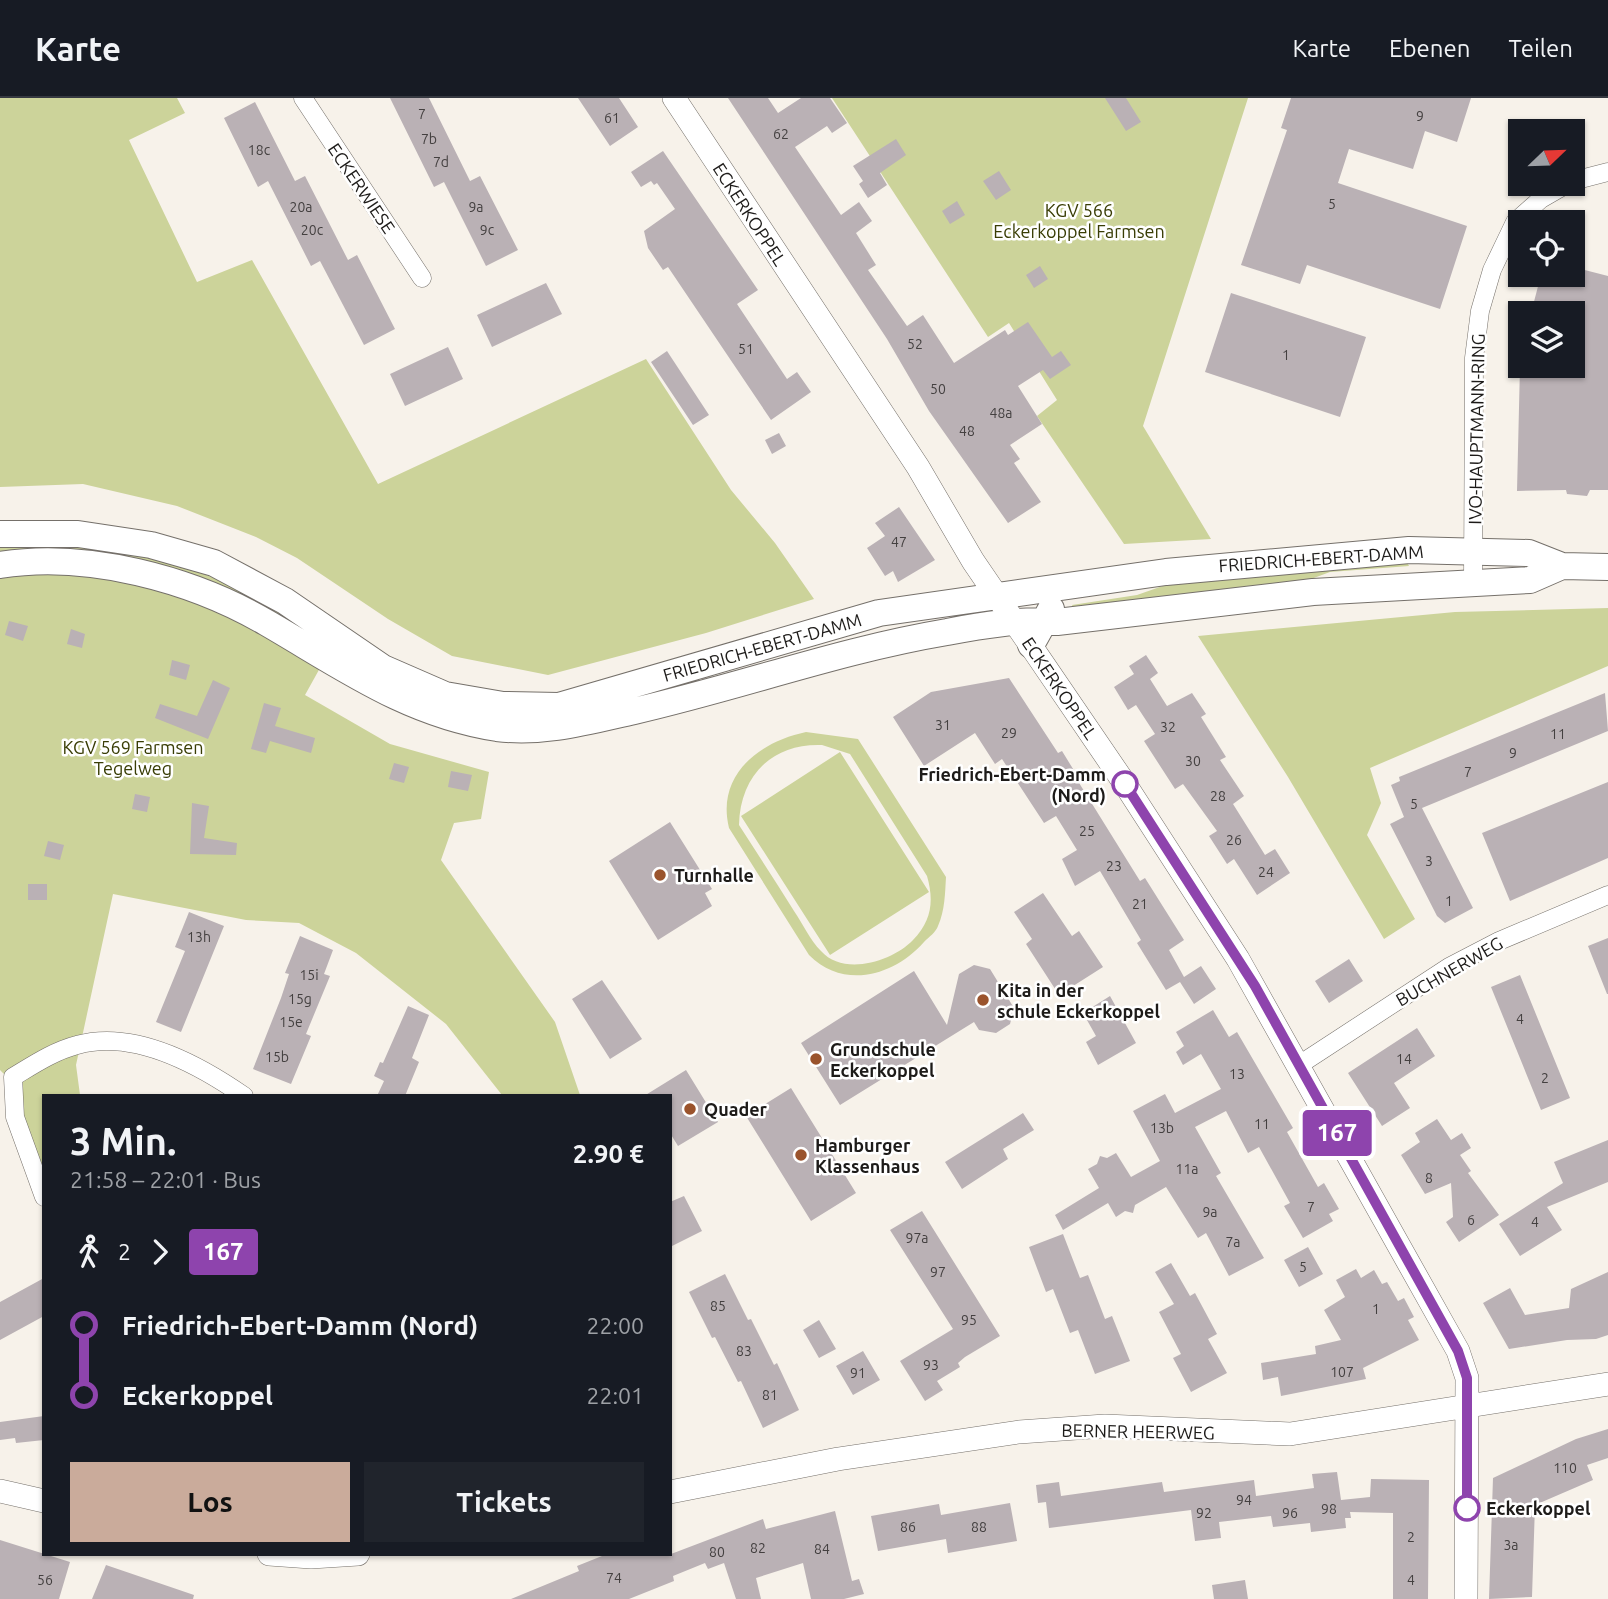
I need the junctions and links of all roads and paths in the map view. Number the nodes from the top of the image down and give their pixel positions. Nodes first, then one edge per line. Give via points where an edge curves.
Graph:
1 (303, 98) edge
2 (674, 98) edge
3 (1608, 172) edge
4 (1586, 178) edge
5 (1548, 196) edge
6 (422, 278) dead end
7 (0, 534) edge
8 (1474, 550) junction
9 (0, 565) edge
10 (1562, 566) junction
11 (1608, 567) edge
12 (1473, 582) junction
13 (1078, 584) junction
14 (996, 595) junction
15 (1014, 621) junction
16 (1036, 633) junction
17 (1608, 895) edge
18 (1299, 1065) junction
19 (241, 1094) edge
20 (42, 1192) edge
21 (1608, 1384) edge
22 (1468, 1407) junction
23 (0, 1490) edge
24 (672, 1492) edge
25 (42, 1500) edge
26 (297, 1556) edge
27 (327, 1556) edge
28 (1466, 1599) edge

1 - 6 street, ECKERWIESE
2 - 14 street, ECKERKOPPEL via 918,467
3 - 4 street
5 - 8 street, IVO-HAUPTMANN-RING via 1515,222 1492,270 1480,311 1474,358
7 - 14 main road, FRIEDRICH-EBERT-DAMM via 78,534 151,545 214,564 285,601 383,668 445,695 503,705 559,706 879,613
8 - 10 main road, FRIEDRICH-EBERT-DAMM via 1529,553
8 - 12 street, IVO-HAUPTMANN-RING
8 - 13 main road, FRIEDRICH-EBERT-DAMM via 1330,554
9 - 15 main road, FRIEDRICH-EBERT-DAMM via 85,562 200,589 264,621 373,688 440,716 500,728 560,728 662,705 884,642
10 - 11 main road, FRIEDRICH-EBERT-DAMM
10 - 12 main road, FRIEDRICH-EBERT-DAMM via 1530,580
12 - 16 main road, FRIEDRICH-EBERT-DAMM via 1285,595
13 - 14 main road, FRIEDRICH-EBERT-DAMM
13 - 16 main road
14 - 15 street, ECKERKOPPEL
15 - 16 main road, FRIEDRICH-EBERT-DAMM
16 - 18 street, ECKERKOPPEL
17 - 18 street, BUCHNERWEG via 1449,967
18 - 22 street, ECKERKOPPEL via 1458,1351 1467,1378
19 - 20 street via 187,1062 115,1041 77,1045 45,1058 13,1077 18,1128
21 - 22 street, BERNER HEERWEG
22 - 24 street, BERNER HEERWEG via 1290,1434 1105,1426 1018,1432 838,1459
22 - 28 street, ECKERKOPPEL
23 - 25 street
26 - 27 street

